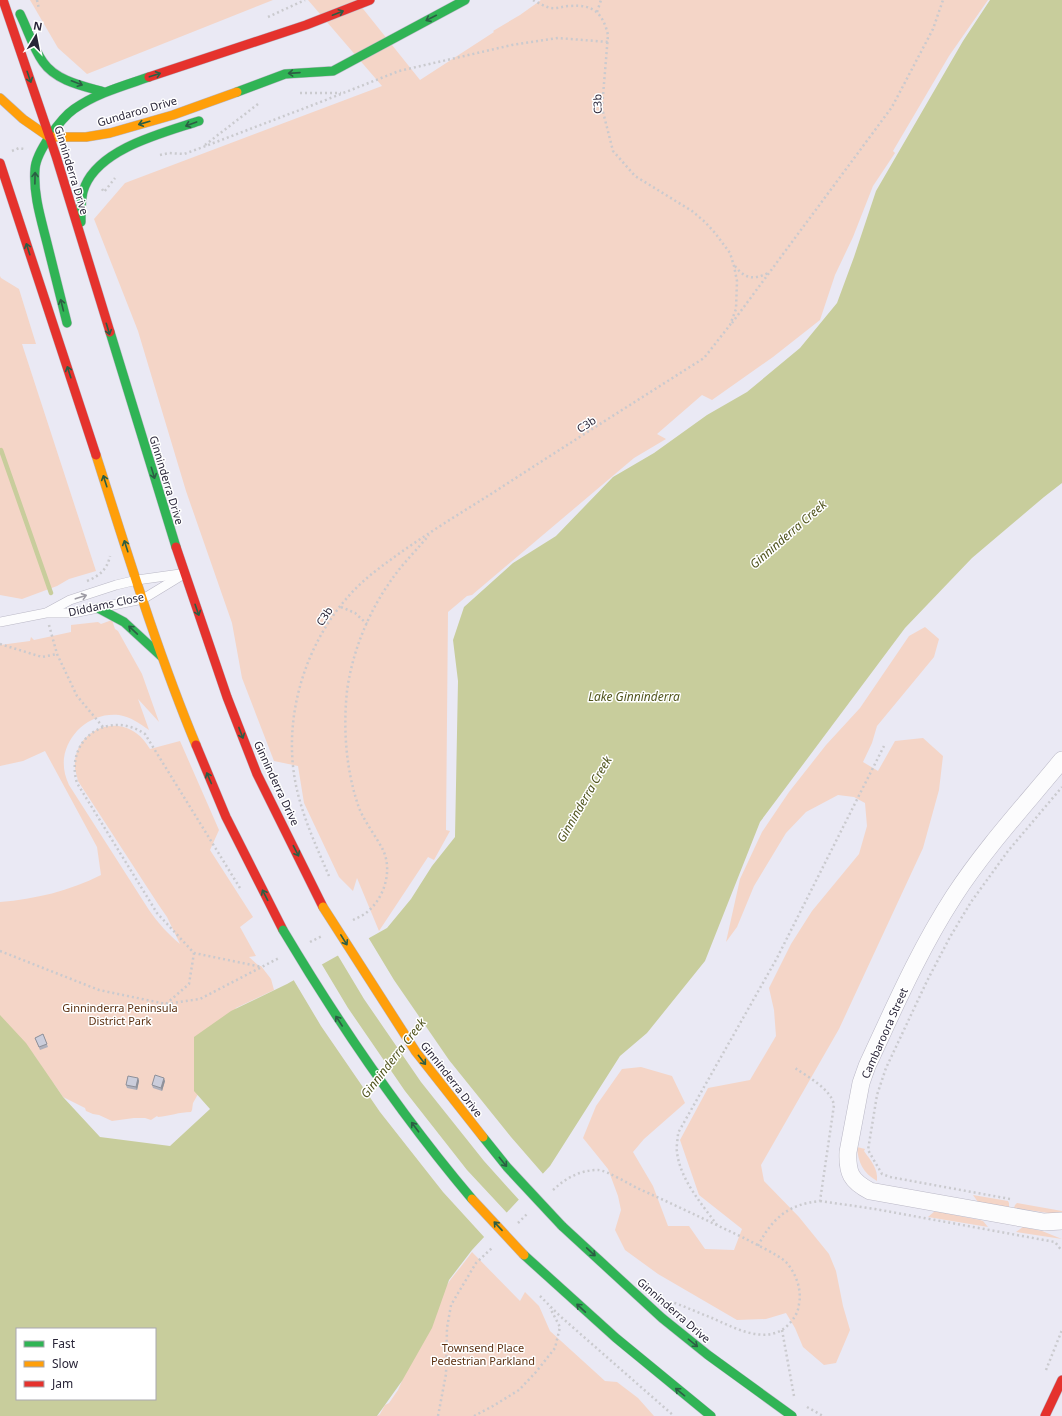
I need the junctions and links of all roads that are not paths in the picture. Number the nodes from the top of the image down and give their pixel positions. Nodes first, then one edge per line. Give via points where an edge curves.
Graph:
1 (3, 0) edge
2 (370, 0) edge
3 (465, 0) edge
4 (17, 7) dead end
5 (332, 71) junction
6 (305, 81) dead end
7 (104, 92) junction
8 (0, 98) edge
9 (210, 117) dead end
10 (49, 137) junction
11 (0, 163) edge
12 (81, 239) junction
13 (70, 335) dead end
14 (76, 366) dead end
15 (94, 449) junction
16 (184, 574) junction
17 (137, 580) junction
18 (143, 599) junction
19 (98, 608) junction
20 (46, 614) junction
21 (0, 622) edge
22 (162, 657) junction
23 (1062, 760) edge
24 (1062, 1221) edge
25 (1044, 1222) junction
26 (1062, 1231) edge
27 (1062, 1380) edge
28 (711, 1416) edge
29 (792, 1416) edge
30 (1045, 1416) edge

1 -> 10 main road, Ginninderra Drive
7 -> 2 main road via 306,25
3 -> 5 main road, Gundaroo Drive
4 -> 7 main road via 44,63 59,76
5 - 6 main road
5 -> 10 main road, Gundaroo Drive via 285,74 172,115 110,133 86,137
7 - 10 main road via 74,109 62,119
8 - 10 main road via 23,119
9 -> 12 main road via 127,147 96,169 85,184 81,204
10 - 12 main road, Ginninderra Drive
13 -> 10 main road via 35,187 35,168
15 -> 11 main road
12 -> 16 main road, Ginninderra Drive
14 - 15 main road
17 -> 15 main road
16 - 17 lane, Diddams Close
16 - 18 lane, Diddams Close
16 -> 29 main road, Ginninderra Drive, bridge via 257,774 323,906 416,1052 507,1167 562,1226 662,1318
17 - 18 main road
20 -> 17 lane, Diddams Close via 70,600
18 - 19 lane, Diddams Close
18 - 22 main road
19 - 20 lane, Diddams Close via 73,613
22 -> 19 main road via 124,622
20 - 21 lane, Diddams Close
28 -> 22 main road, bridge via 588,1315 524,1255 472,1198 380,1082 283,930 226,818
23 - 25 street, Cambaroora Street via 974,867 954,895 918,957 867,1066 861,1083 848,1152 849,1172 861,1187 870,1191
24 - 25 street, Cambaroora Street
25 - 26 street, Cambaroora Street
27 - 30 main road

